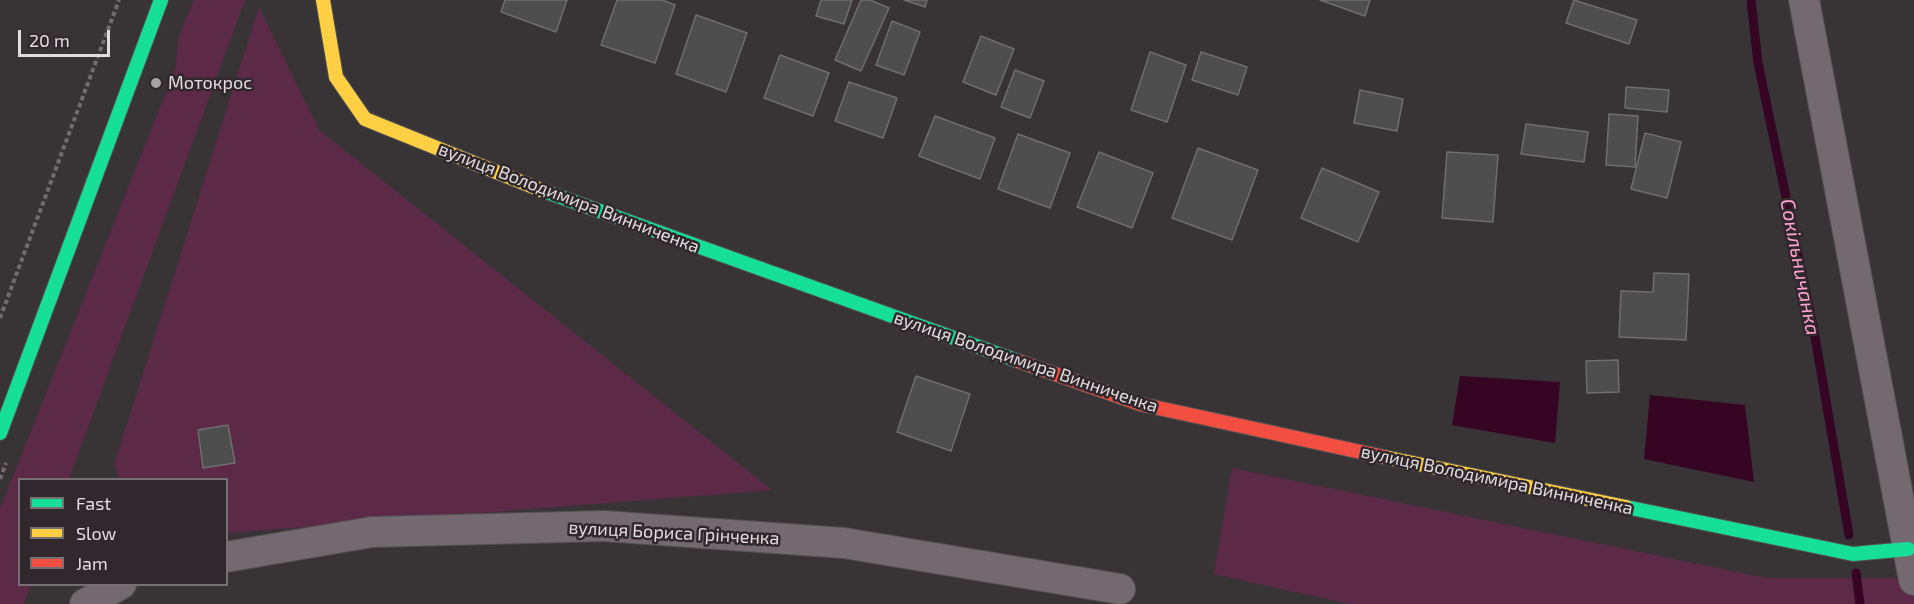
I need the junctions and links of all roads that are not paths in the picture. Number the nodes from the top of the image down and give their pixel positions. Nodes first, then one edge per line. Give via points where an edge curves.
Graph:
1 (161, 0) edge
2 (322, 0) edge
3 (1804, 0) edge
4 (0, 433) edge
5 (1911, 545) edge
6 (228, 557) edge
7 (1914, 580) edge
8 (118, 586) edge
9 (1120, 589) dead end
10 (85, 604) edge

1 - 4 street
2 - 5 street, вулиця Володимира Винниченка via 336,77 365,119 523,184 1140,404 1853,554
3 - 5 street
5 - 7 street
6 - 9 street, вулиця Бориса Грінченка via 372,532 604,526 843,543
8 - 10 street

